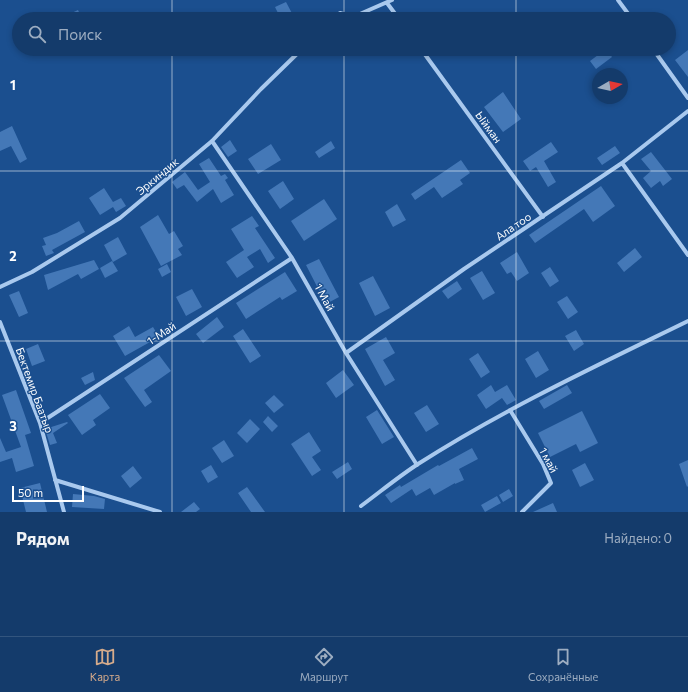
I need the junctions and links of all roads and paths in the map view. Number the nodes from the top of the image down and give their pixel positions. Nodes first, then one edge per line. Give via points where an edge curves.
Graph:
1 (392, 0) edge
2 (618, 0) edge
3 (388, 3) junction
4 (366, 12) edge
5 (394, 12) edge
6 (627, 12) edge
7 (295, 56) edge
8 (426, 56) edge
9 (658, 56) edge
10 (688, 98) edge
11 (688, 111) edge
12 (212, 141) junction
13 (622, 163) junction
14 (544, 216) junction
15 (688, 255) edge
16 (292, 258) junction
17 (0, 287) edge
18 (688, 321) edge
19 (0, 322) edge
20 (346, 353) junction
21 (510, 410) junction
22 (40, 423) junction
23 (417, 465) junction
24 (55, 480) junction
25 (361, 506) dead end
26 (64, 512) edge
27 (160, 512) edge
28 (522, 512) edge

1 - 3 street
2 - 6 street
3 - 4 street
3 - 5 street
7 - 12 street, Эркиндик
8 - 14 street, Ыйман
9 - 10 street
11 - 13 street, Ала тоо
12 - 16 street, 1 Май
12 - 17 street, Эркиндик via 120,218 32,272
13 - 14 street, Ала тоо
13 - 15 street
14 - 20 street, Ала тоо
16 - 20 street, 1 Май
16 - 22 street, 1-Май
18 - 21 street
19 - 22 street, Бектемир Баатыр
20 - 23 street, 1 Май
21 - 23 street
21 - 28 street, 1 май via 543,464 551,483
22 - 24 street, Бектемир Баатыр
23 - 25 street
24 - 26 street, Бектемир Баатыр
24 - 27 street

